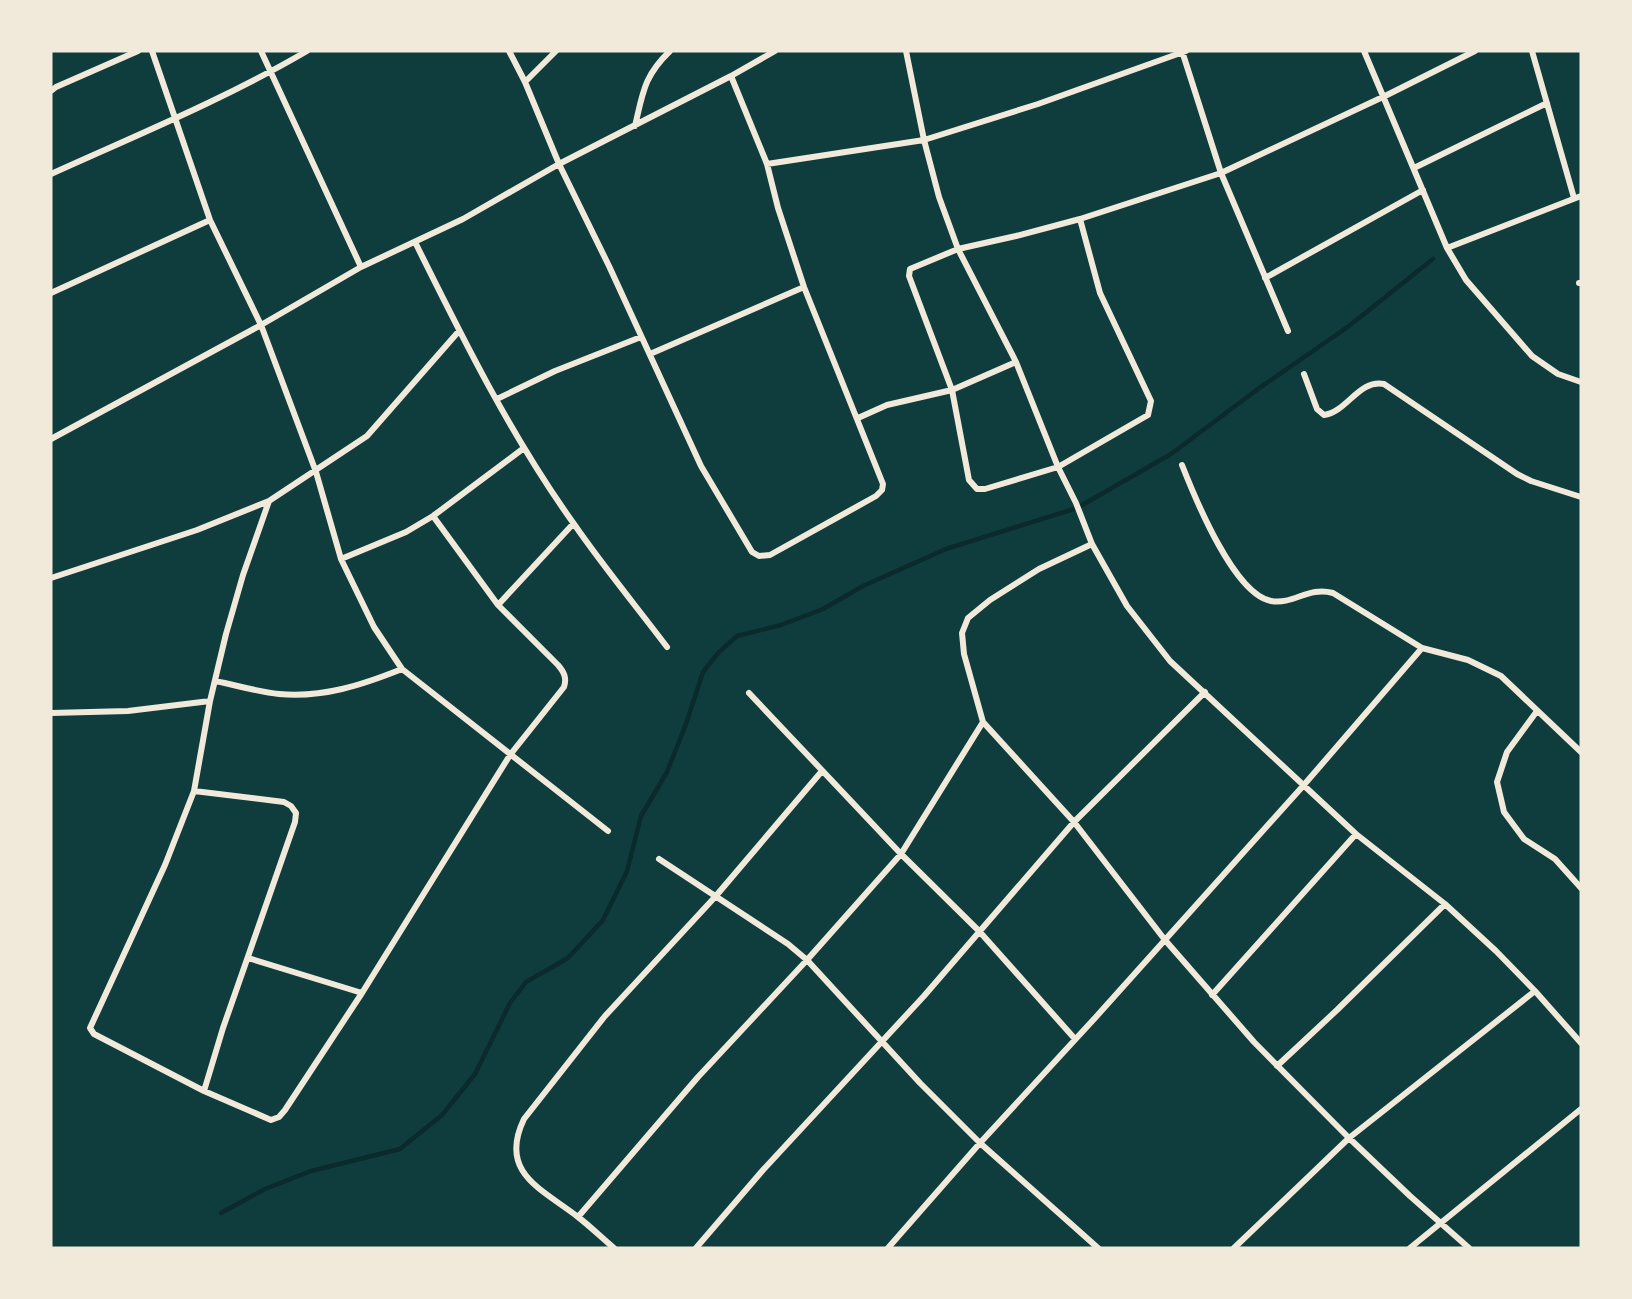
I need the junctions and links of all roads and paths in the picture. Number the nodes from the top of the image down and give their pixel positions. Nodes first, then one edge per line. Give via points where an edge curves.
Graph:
1 (138, 51) edge
2 (152, 51) edge
3 (261, 51) edge
4 (306, 51) edge
5 (509, 51) edge
6 (556, 51) edge
7 (670, 51) edge
8 (775, 51) edge
9 (906, 51) edge
10 (1364, 51) edge
11 (1475, 51) edge
12 (1532, 51) edge
13 (1183, 52) edge
14 (270, 72) junction
15 (731, 76) junction
16 (525, 82) junction
17 (51, 91) edge
18 (1385, 96) junction
19 (1547, 103) junction
20 (175, 118) junction
21 (635, 126) junction
22 (924, 140) junction
23 (560, 164) junction
24 (767, 164) junction
25 (1414, 168) junction
26 (1221, 173) junction
27 (51, 174) edge
28 (1423, 190) junction
29 (1578, 197) edge
30 (1080, 219) junction
31 (210, 220) junction
32 (415, 242) junction
33 (1447, 248) junction
34 (958, 249) junction
35 (361, 267) junction
36 (1265, 278) junction
37 (804, 287) junction
38 (51, 293) edge
39 (261, 325) junction
40 (459, 331) junction
41 (1288, 331) dead end
42 (641, 336) junction
43 (650, 354) junction
44 (1016, 362) junction
45 (1305, 374) dead end
46 (1581, 382) edge
47 (952, 390) junction
48 (497, 399) junction
49 (858, 418) junction
50 (51, 439) edge
51 (524, 448) junction
52 (1182, 465) dead end
53 (1058, 467) junction
54 (316, 472) junction
55 (1581, 497) edge
56 (269, 501) junction
57 (433, 516) junction
58 (573, 524) junction
59 (1092, 544) junction
60 (341, 559) junction
61 (51, 578) edge
62 (498, 605) junction
63 (667, 647) dead end
64 (1422, 648) junction
65 (402, 669) junction
66 (215, 681) junction
67 (1205, 692) junction
68 (749, 693) dead end
69 (210, 701) junction
70 (1537, 711) junction
71 (51, 713) edge
72 (983, 722) junction
73 (1581, 753) edge
74 (510, 755) junction
75 (822, 771) junction
76 (1303, 786) junction
77 (194, 791) junction
78 (1074, 822) junction
79 (608, 831) dead end
80 (1356, 834) junction
81 (901, 854) junction
82 (659, 859) dead end
83 (1581, 888) edge
84 (715, 897) junction
85 (1444, 904) junction
86 (979, 932) junction
87 (1165, 940) junction
88 (248, 958) junction
89 (807, 960) junction
90 (1535, 991) junction
91 (362, 993) junction
92 (1212, 995) junction
93 (1075, 1039) junction
94 (882, 1041) junction
95 (1581, 1043) edge
96 (1277, 1065) junction
97 (204, 1091) junction
98 (1581, 1109) edge
99 (1349, 1138) junction
100 (981, 1143) junction
101 (578, 1217) junction
102 (1440, 1224) junction
103 (614, 1248) edge
104 (696, 1248) edge
105 (888, 1248) edge
106 (1098, 1248) edge
107 (1234, 1248) edge
108 (1410, 1248) edge
109 (1468, 1248) edge

1 - 17 street
2 - 20 street
3 - 14 street
4 - 14 street
5 - 16 street
6 - 16 street
7 - 21 street via 645,82
8 - 15 street
9 - 22 street
10 - 18 street
11 - 18 street
12 - 19 street
13 - 22 street
13 - 26 street
14 - 20 street
14 - 35 street
15 - 21 street
15 - 24 street
16 - 23 street
18 - 25 street
18 - 26 street
19 - 25 street
19 - 29 street
20 - 27 street
20 - 31 street
21 - 23 street
22 - 24 street
22 - 34 street
23 - 32 street
23 - 42 street
24 - 37 street
25 - 28 street
26 - 30 street
26 - 36 street
28 - 33 street
28 - 36 street
29 - 33 street
30 - 34 street
30 - 53 street via 1100,292 1151,408 1144,419
31 - 38 street
31 - 39 street
32 - 35 street
32 - 40 street
33 - 46 street via 1466,280 1532,356 1558,374
34 - 44 street
34 - 47 street via 918,264 908,272
35 - 39 street
36 - 41 street
37 - 43 street
37 - 49 street
39 - 50 street
39 - 54 street
40 - 48 street
40 - 54 street via 367,436
42 - 43 street
42 - 48 street
43 - 49 street via 701,466 752,552 759,556 778,552 882,490
44 - 47 street
44 - 53 street
45 - 55 street via 1317,409 1324,415 1367,385 1383,384 1517,474
47 - 49 street via 887,405
47 - 53 street via 969,480 978,489
48 - 51 street
51 - 57 street
51 - 58 street
52 - 64 street via 1218,543 1236,572 1259,596 1281,601 1322,590 1333,593
53 - 59 street
54 - 56 street
54 - 60 street
56 - 61 street via 197,530
56 - 66 street via 243,575
57 - 60 street via 406,532
57 - 62 street
58 - 62 street
58 - 63 street
59 - 67 street via 1142,628 1170,661
59 - 72 street via 1039,569 968,618 962,633 964,654
60 - 65 street via 374,627
62 - 74 street via 558,665 566,681
64 - 70 street via 1468,660 1501,676
64 - 76 street
65 - 66 street via 362,685 320,693 279,694
65 - 74 street
66 - 69 street
67 - 76 street
67 - 78 street
68 - 75 street
69 - 71 street via 128,711
69 - 77 street
70 - 73 street
70 - 83 street via 1507,752 1497,782 1504,812 1524,839 1555,859
72 - 78 street
72 - 81 street
74 - 79 street
74 - 91 street
75 - 81 street
75 - 84 street
76 - 80 street
76 - 87 street
77 - 88 street via 284,802 296,813
77 - 97 street via 165,866 90,1028 94,1034
78 - 86 street
78 - 87 street
80 - 85 street
80 - 92 street
81 - 86 street
81 - 89 street
82 - 84 street
84 - 89 street
84 - 101 street via 605,1016 524,1119 517,1134 518,1163 526,1176
85 - 90 street
85 - 96 street
86 - 93 street
86 - 94 street
87 - 92 street
87 - 93 street
88 - 91 street
88 - 97 street
89 - 94 street
89 - 101 street via 698,1077
90 - 95 street
90 - 99 street
91 - 97 street via 279,1117 271,1120
92 - 96 street
93 - 100 street
94 - 100 street
94 - 104 street
96 - 99 street
98 - 102 street
99 - 102 street
99 - 107 street
100 - 105 street
100 - 106 street
101 - 103 street
102 - 108 street
102 - 109 street

